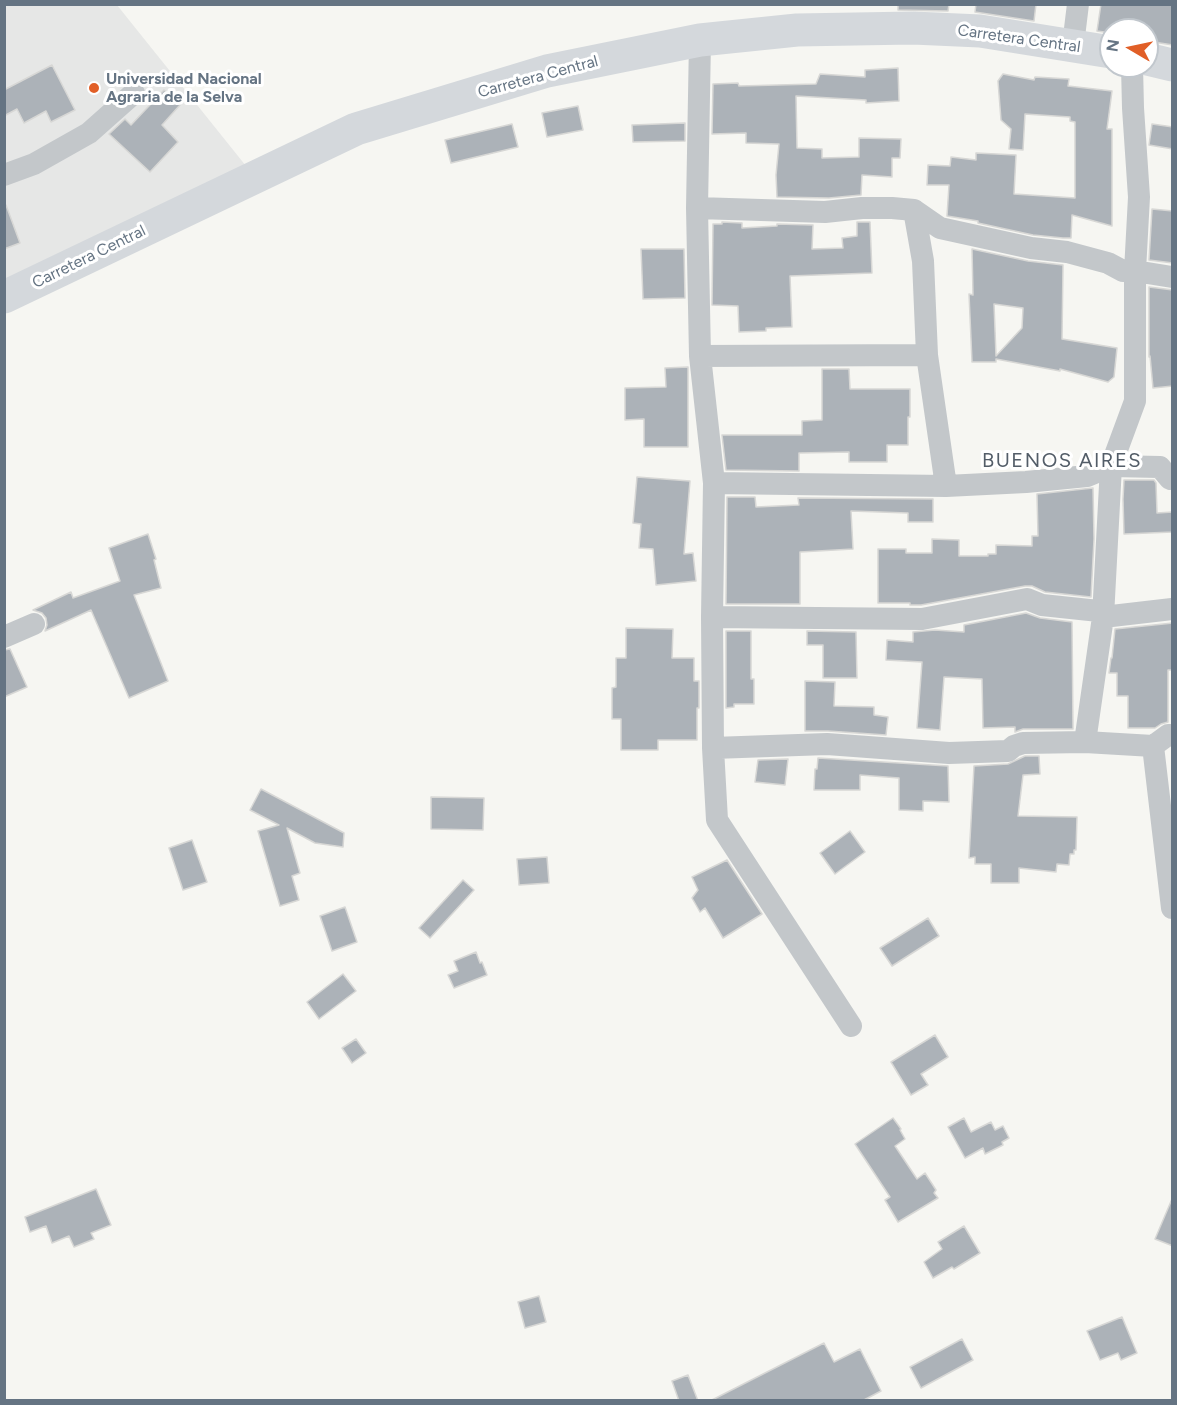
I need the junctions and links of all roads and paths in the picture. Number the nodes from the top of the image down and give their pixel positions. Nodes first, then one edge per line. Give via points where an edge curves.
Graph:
1 (1078, 4) edge
2 (700, 40) junction
3 (1072, 45) junction
4 (1099, 50) edge
5 (1132, 78) edge
6 (134, 93) dead end
7 (4, 175) edge
8 (697, 208) junction
9 (914, 210) junction
10 (1135, 271) junction
11 (1173, 277) edge
12 (4, 297) edge
13 (927, 355) junction
14 (700, 356) junction
15 (1111, 466) junction
16 (1173, 478) edge
17 (714, 483) junction
18 (946, 486) junction
19 (1173, 609) edge
20 (712, 617) junction
21 (1103, 617) junction
22 (34, 624) dead end
23 (4, 637) edge
24 (1173, 735) edge
25 (1085, 742) junction
26 (1153, 746) junction
27 (713, 748) junction
28 (1173, 908) edge
29 (851, 1026) dead end

1 - 3 street
2 - 3 highway, Carretera Central via 797,30 913,28 980,31
2 - 8 street
2 - 12 highway, Carretera Central via 547,71 356,129
3 - 4 highway, Carretera Central
5 - 10 street via 1139,197
6 - 7 street via 89,133 34,164
8 - 9 street
8 - 14 street
9 - 10 street via 940,228 1066,252 1123,271
9 - 13 street via 923,261
10 - 11 street
10 - 15 street via 1135,401
13 - 14 street
13 - 18 street
14 - 17 street
15 - 16 street via 1160,467
15 - 18 street via 1087,476
15 - 21 street
17 - 18 street
17 - 20 street
19 - 21 street
20 - 21 street via 922,619 1027,599 1042,605 1099,611
20 - 27 street
21 - 25 street
22 - 23 street
24 - 26 street
25 - 26 street
25 - 27 street via 1023,743 1008,751 949,753 827,744
26 - 28 street
27 - 29 street via 717,820

